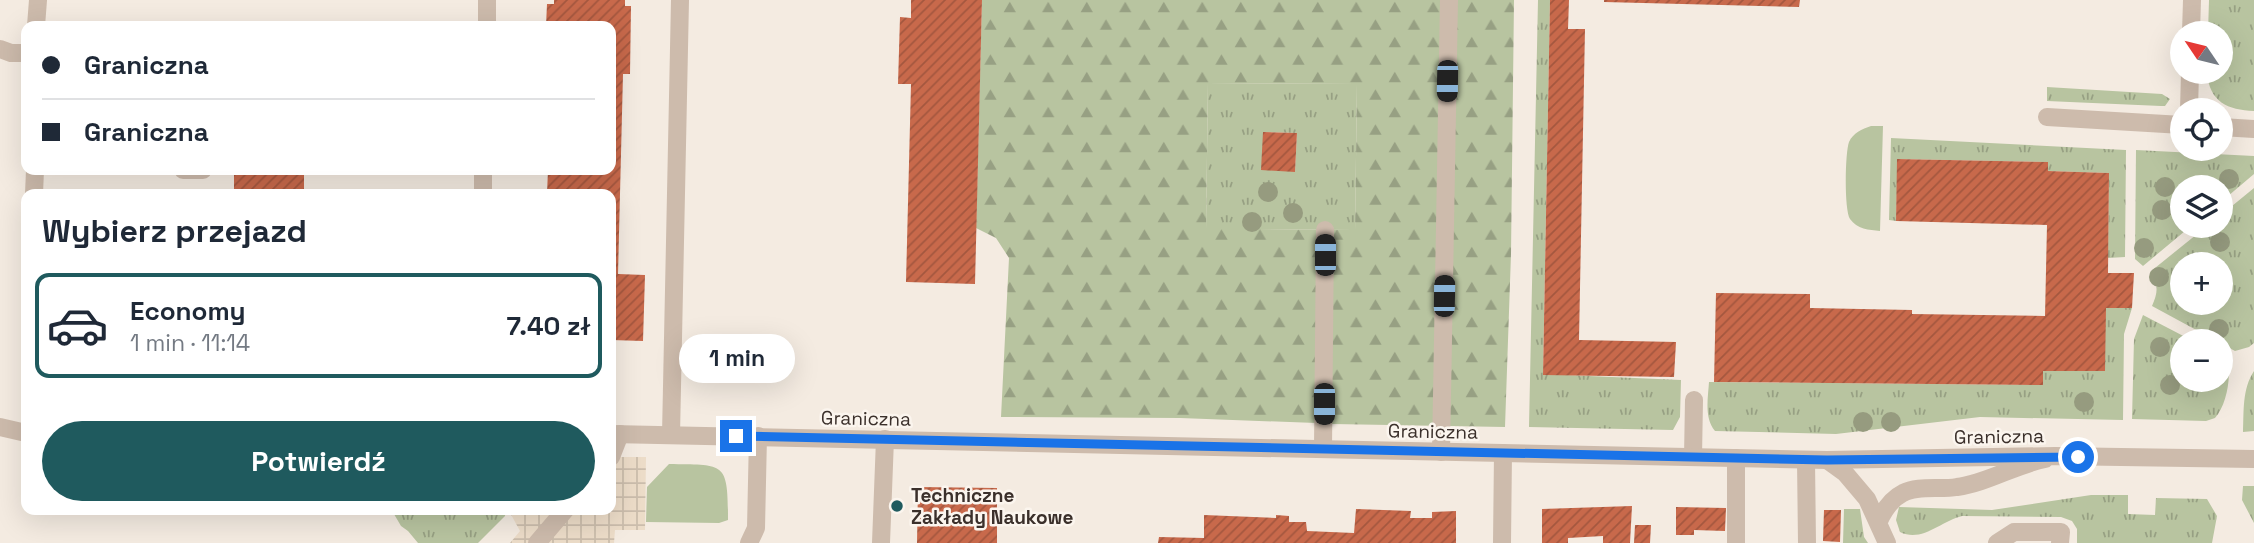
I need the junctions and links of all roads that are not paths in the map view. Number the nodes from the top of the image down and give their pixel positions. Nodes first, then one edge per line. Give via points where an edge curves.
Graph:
1 (38, 0) edge
2 (487, 0) edge
3 (680, 0) edge
4 (1449, 0) edge
5 (2192, 0) edge
6 (36, 21) edge
7 (487, 21) edge
8 (2191, 21) edge
9 (0, 49) edge
10 (21, 53) edge
11 (2047, 117) dead end
12 (2170, 124) edge
13 (2233, 128) edge
14 (2254, 129) edge
15 (1325, 230) dead end
16 (1694, 400) dead end
17 (0, 426) edge
18 (21, 432) edge
19 (616, 434) edge
20 (671, 435) junction
21 (758, 436) junction
22 (885, 439) junction
23 (1323, 449) junction
24 (1441, 452) junction
25 (1503, 453) junction
26 (2056, 456) junction
27 (1693, 457) junction
28 (1736, 458) junction
29 (2254, 459) edge
30 (1806, 460) junction
31 (1827, 460) junction
32 (561, 515) edge
33 (1879, 521) junction
34 (537, 543) edge
35 (748, 543) edge
36 (881, 543) edge
37 (1502, 543) edge
38 (1736, 543) edge
39 (1807, 543) edge
40 (1887, 543) edge
41 (1997, 543) edge
42 (2060, 543) edge

1 - 6 street
2 - 7 street
3 - 20 street
4 - 24 street
5 - 8 street
9 - 10 street
11 - 12 street
13 - 14 street
15 - 23 street
16 - 27 street
17 - 18 street
19 - 20 street, Graniczna
20 - 21 street, Graniczna
21 - 22 street, Graniczna
21 - 35 street via 756,528
22 - 23 street, Graniczna
22 - 36 street
23 - 24 street, Graniczna
24 - 25 street, Graniczna
25 - 27 street, Graniczna
25 - 37 street
26 - 29 street, Graniczna
26 - 31 street, Graniczna
26 - 33 street via 1972,484 1901,494 1885,508
27 - 28 street, Graniczna
28 - 30 street, Graniczna
28 - 38 street
30 - 31 street, Graniczna
30 - 39 street
31 - 33 street via 1856,485
32 - 34 street
33 - 40 street
41 - 42 street via 2014,531 2061,532

